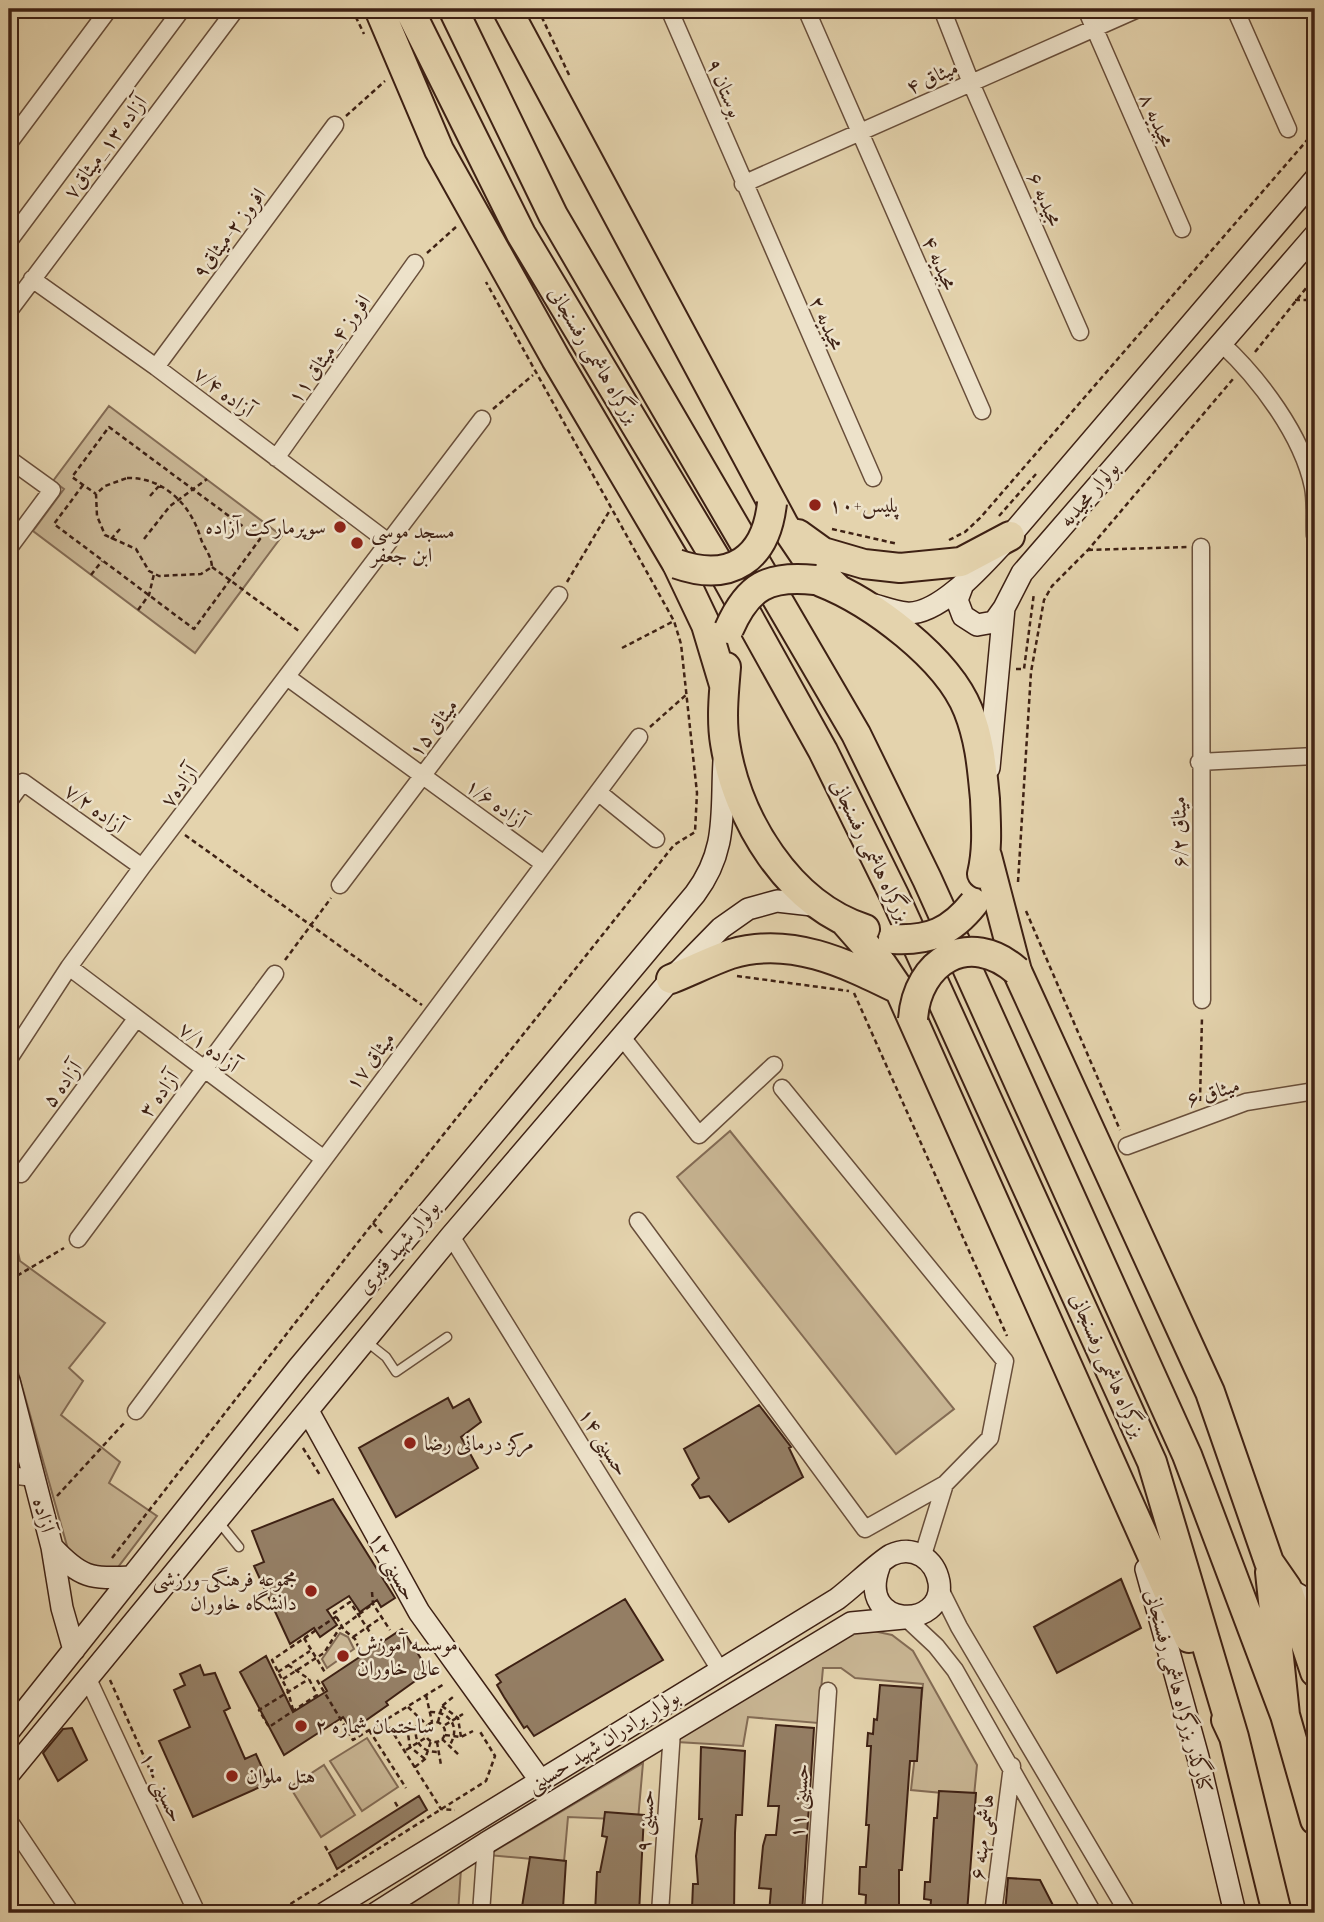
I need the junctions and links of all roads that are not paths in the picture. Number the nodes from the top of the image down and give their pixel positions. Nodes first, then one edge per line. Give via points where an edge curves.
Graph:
1 (108, 9) edge
2 (182, 9) edge
3 (236, 9) edge
4 (366, 9) edge
5 (379, 9) edge
6 (409, 9) edge
7 (453, 9) edge
8 (507, 9) edge
9 (669, 9) edge
10 (806, 9) edge
11 (942, 9) edge
12 (1086, 9) edge
13 (1138, 9) edge
14 (1235, 9) edge
15 (1094, 28) junction
16 (971, 83) junction
17 (335, 125) road end
18 (1288, 129) dead end
19 (860, 132) junction
20 (9, 143) edge
21 (439, 150) junction
22 (1311, 171) edge
23 (743, 184) junction
24 (1182, 229) dead end
25 (1315, 234) edge
26 (9, 241) edge
27 (415, 263) road end
28 (32, 279) junction
29 (9, 311) edge
30 (1080, 332) dead end
31 (1221, 343) junction
32 (156, 367) junction
33 (982, 411) dead end
34 (482, 419) road end
35 (276, 458) junction
36 (9, 459) edge
37 (873, 478) dead end
38 (778, 514) junction
39 (1002, 530) junction
40 (1315, 536) edge
41 (387, 541) junction
42 (1201, 547) road end
43 (9, 548) edge
44 (677, 564) junction
45 (826, 584) junction
46 (963, 584) junction
47 (559, 595) road end
48 (862, 602) junction
49 (1004, 608) junction
50 (287, 677) junction
51 (724, 685) junction
52 (639, 737) road end
53 (725, 740) junction
54 (1315, 756) edge
55 (1199, 761) junction
56 (424, 775) junction
57 (598, 792) junction
58 (9, 801) edge
59 (985, 808) junction
60 (656, 839) dead end
61 (987, 856) junction
62 (544, 864) junction
63 (142, 867) junction
64 (340, 885) road end
65 (821, 906) junction
66 (846, 923) junction
67 (69, 967) junction
68 (1017, 971) junction
69 (275, 974) road end
70 (671, 979) junction
71 (900, 989) junction
72 (1202, 1000) road end
73 (136, 1019) junction
74 (913, 1019) junction
75 (621, 1036) junction
76 (9, 1059) edge
77 (774, 1065) dead end
78 (204, 1069) junction
79 (782, 1088) dead end
80 (1315, 1091) edge
81 (1127, 1146) road end
82 (324, 1159) junction
83 (21, 1174) dead end
84 (424, 1215) junction
85 (638, 1222) dead end
86 (451, 1236) junction
87 (78, 1239) road end
88 (447, 1337) dead end
89 (364, 1343) junction
90 (9, 1381) edge
91 (136, 1411) road end
92 (307, 1412) junction
93 (1113, 1471) junction
94 (9, 1475) edge
95 (34, 1478) junction
96 (945, 1484) junction
97 (218, 1521) junction
98 (52, 1547) junction
99 (239, 1547) dead end
100 (923, 1556) junction
101 (1269, 1562) junction
102 (878, 1567) junction
103 (132, 1577) junction
104 (1287, 1588) junction
105 (940, 1589) junction
106 (1315, 1604) edge
107 (906, 1618) junction
108 (74, 1650) junction
109 (1314, 1658) edge
110 (720, 1670) junction
111 (88, 1679) junction
112 (828, 1691) dead end
113 (1285, 1715) junction
114 (9, 1731) edge
115 (672, 1731) junction
116 (1234, 1737) junction
117 (1012, 1766) junction
118 (9, 1774) edge
119 (540, 1780) junction
120 (1315, 1819) edge
121 (12, 1825) dead end
122 (486, 1843) junction
123 (71, 1913) edge
124 (197, 1913) edge
125 (325, 1913) edge
126 (376, 1913) edge
127 (481, 1913) edge
128 (660, 1913) edge
129 (813, 1913) edge
130 (993, 1913) edge
131 (1093, 1913) edge
132 (1128, 1913) edge
133 (1236, 1913) edge
134 (1277, 1913) edge

1 - 20 street
2 - 26 street
3 - 28 street, آزاده ۱۳_میثاق۷
4 - 21 main road
5 - 21 highway, بزرگراه هاشمی رفسنجانی
6 - 116 highway, بزرگراه هاشمی رفسنجانی via 521,234 716,559 823,751 895,897 1152,1462
7 - 113 highway, بزرگراه هاشمی رفسنجانی via 553,215 856,734 1187,1455
8 - 38 highway
9 - 23 street, بوستان ۹
10 - 19 street, مجیدیه ۴
11 - 16 street, مجیدیه ۶
12 - 15 street, مجیدیه ۸
13 - 15 street, میثاق ۴
14 - 18 street
15 - 16 street, میثاق ۴
15 - 24 street, مجیدیه ۸
16 - 19 street, میثاق ۴
16 - 30 street, مجیدیه ۶
17 - 32 street, افروز ۲-میثاق۹
19 - 23 street, میثاق ۴
19 - 33 street, مجیدیه ۴
21 - 44 highway, بزرگراه هاشمی رفسنجانی
22 - 39 main road, بولوار مجیدیه
23 - 37 street, مجیدیه ۲
25 - 31 main road, بولوار مجیدیه
27 - 35 street, افروز ۴_میثاق ۱۱
28 - 29 street, آزاده ۱۳_میثاق۷
28 - 32 street, آزاده ۷/۴
31 - 40 street via 1274,407 1297,447 1312,487
31 - 49 main road, بولوار مجیدیه via 1039,551
32 - 35 street, آزاده ۷/۴
34 - 41 street, آزاده۷
35 - 41 street, آزاده ۷/۴
36 - 43 street via 52,490
38 - 39 highway via 823,552 863,564 900,568 961,562
38 - 44 highway, bridge via 758,549 739,564 719,571 697,571
38 - 45 highway
39 - 46 main road, بولوار مجیدیه
41 - 50 street, آزاده۷
42 - 55 street, میثاق ۶/۲
44 - 51 highway, بزرگراه هاشمی رفسنجانی via 706,625
45 - 48 highway
45 - 51 highway, bridge via 788,577 761,585 740,604 729,629
46 - 48 main road, بولوار مجیدیه via 930,608 908,614
46 - 49 main road via 957,600 962,616 977,625 994,622
47 - 56 street, میثاق ۱۵
48 - 59 highway via 948,676 967,708 981,748
49 - 59 main road, بولوار مجیدیه
50 - 56 street, آزاده ۱/۶
50 - 63 street, آزاده۷
51 - 53 highway
52 - 57 street, میثاق ۱۷
53 - 65 highway via 735,787 754,829
53 - 84 main road, بولوار شهید قنبری via 720,844 712,872
54 - 55 street
55 - 72 street, میثاق ۶/۲
56 - 62 street, آزاده ۱/۶
56 - 64 street, میثاق ۱۵
57 - 60 street
57 - 62 street, میثاق ۱۷
58 - 63 street, آزاده ۷/۲ via 23,782
59 - 61 highway
61 - 66 highway, bridge via 974,904 959,922 939,935 893,939
61 - 68 highway
62 - 82 street, میثاق ۱۷
63 - 67 street, آزاده۷
65 - 66 highway
65 - 70 main road, بولوار شهید قنبری via 777,901 748,909 721,928
66 - 71 highway, بزرگراه هاشمی رفسنجانی
67 - 73 street, آزاده ۷/۱
67 - 76 street, آزاده۷
68 - 74 highway, bridge via 985,953 961,953 939,962 919,987
68 - 101 highway via 1210,1392
69 - 78 street, آزاده ۳
70 - 71 highway via 733,954 789,948 838,960
70 - 75 main road, بولوار شهید قنبری
71 - 74 highway, بزرگراه هاشمی رفسنجانی
73 - 78 street, آزاده ۷/۱
73 - 83 street, آزاده ۵
74 - 93 highway, بزرگراه هاشمی رفسنجانی
75 - 77 street via 699,1135
75 - 86 main road, بولوار شهید قنبری
78 - 82 street, آزاده ۷/۱
78 - 87 street, آزاده ۳
79 - 96 street via 1004,1361 989,1438
80 - 81 street, میثاق ۶ via 1247,1102
82 - 91 street, میثاق ۱۷
84 - 86 main road
84 - 103 main road, بولوار شهید قنبری
85 - 96 street via 865,1529
86 - 89 main road, بولوار شهید قنبری
86 - 110 street, حسینی ۱۴
88 - 89 lane via 396,1372 386,1357
89 - 92 main road, بولوار شهید قنبری
90 - 95 main road, آزاده
92 - 97 main road, بولوار شهید قنبری
92 - 119 main road, حسینی ۱۲ via 419,1612
93 - 116 highway, بزرگراه هاشمی رفسنجانی
93 - 133 main road, کنارگذر بزرگراه هاشمی رفسنجانی via 1156,1599
94 - 95 street
95 - 98 main road, آزاده
96 - 100 street
97 - 99 lane
97 - 111 main road, بولوار شهید قنبری
98 - 103 main road via 74,1570 95,1579
98 - 108 main road, آزاده
100 - 102 main road via 907,1551
100 - 105 main road via 936,1570
101 - 104 highway
101 - 113 highway, بزرگراه هاشمی رفسنجانی
102 - 107 main road via 875,1594 881,1606
102 - 110 main road, بولوار برادران شهید حسینی via 837,1600
103 - 108 main road, بولوار شهید قنبری
104 - 106 main road
104 - 109 highway
105 - 107 main road via 934,1604 922,1614
105 - 132 street via 958,1627
107 - 115 main road, بولوار برادران شهید حسینی via 850,1623
107 - 117 street via 955,1670
108 - 114 main road, بولوار شهید قنبری
110 - 119 main road, بولوار برادران شهید حسینی
111 - 118 main road, بولوار شهید قنبری
111 - 124 street, حسینی ۱۰
112 - 129 street, حسینی ۱۱
113 - 120 highway, بزرگراه هاشمی رفسنجانی
115 - 122 main road, بولوار برادران شهید حسینی
115 - 128 street, حسینی ۹
116 - 134 highway, بزرگراه هاشمی رفسنجانی
117 - 130 street, هاشمی مهنه ۶
117 - 131 street
119 - 125 main road, بولوار برادران شهید حسینی
121 - 123 street
122 - 126 main road, بولوار برادران شهید حسینی
122 - 127 street

